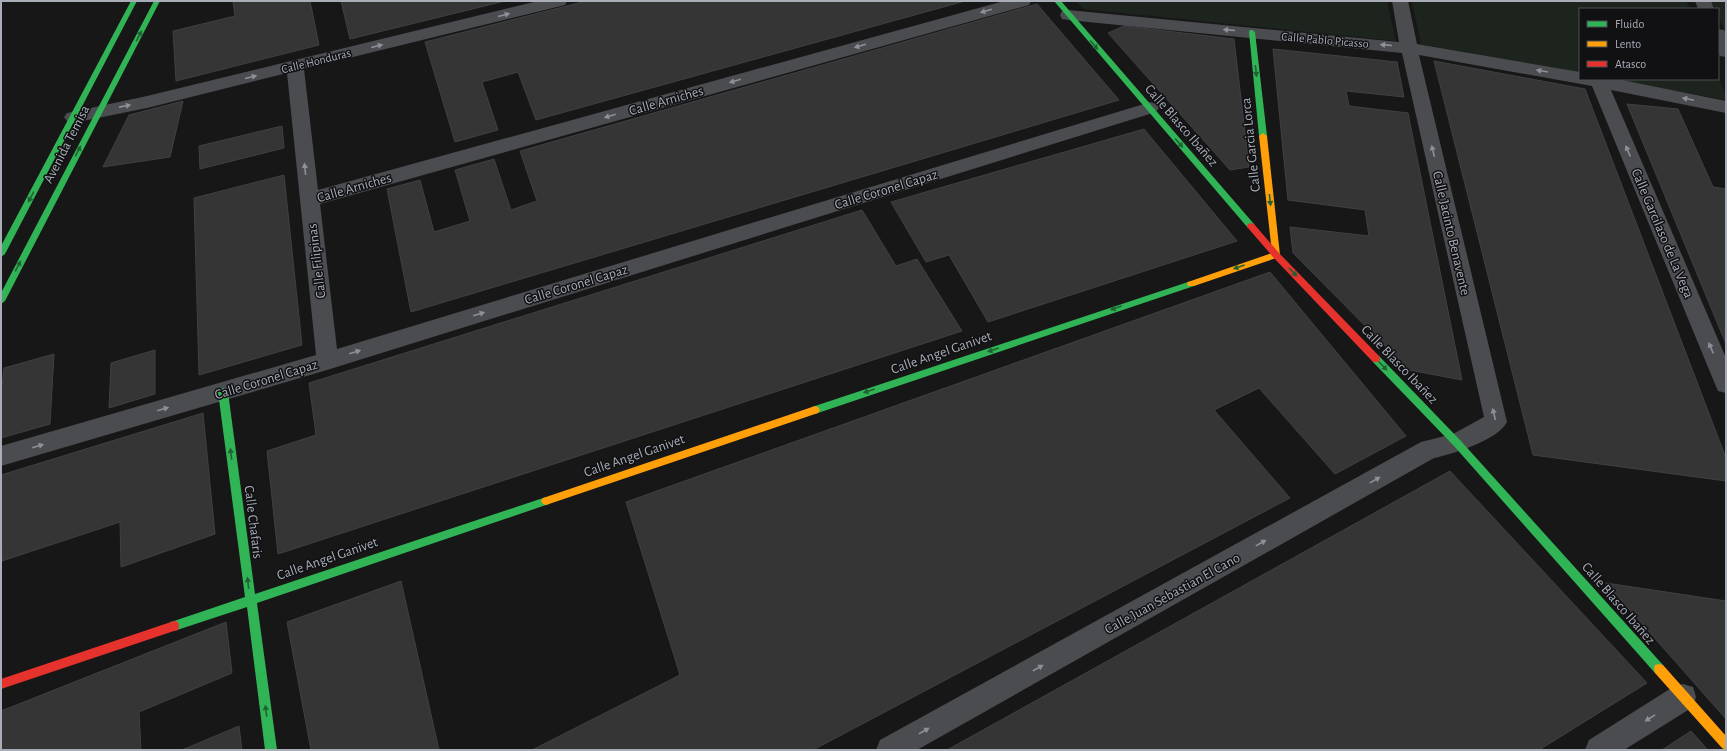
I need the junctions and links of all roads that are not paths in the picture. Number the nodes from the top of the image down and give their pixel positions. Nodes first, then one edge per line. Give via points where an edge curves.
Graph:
1 (134, 1) edge
2 (157, 1) edge
3 (559, 1) edge
4 (1023, 1) edge
5 (1057, 1) edge
6 (1400, 1) edge
7 (1068, 15) junction
8 (1252, 32) junction
9 (1719, 36) edge
10 (1409, 48) junction
11 (1726, 52) edge
12 (295, 66) junction
13 (1579, 78) edge
14 (1593, 80) edge
15 (1726, 107) edge
16 (1150, 108) junction
17 (99, 111) junction
18 (73, 117) junction
19 (309, 200) junction
20 (1, 254) edge
21 (1276, 255) junction
22 (1, 301) edge
23 (328, 360) junction
24 (1726, 384) edge
25 (223, 392) junction
26 (1457, 443) junction
27 (1, 456) edge
28 (250, 599) junction
29 (1, 684) edge
30 (1683, 697) junction
31 (1726, 744) edge
32 (271, 750) edge
33 (890, 750) edge
34 (1599, 750) edge

1 - 18 street, Avenida Temisa
17 -> 2 street, Avenida Temisa
12 -> 3 street, Calle Honduras
4 -> 19 street, Calle Arniches
5 - 7 street, Calle Blasco Ibañez
6 - 10 street, Calle Jacinto Benavente
8 -> 7 street, Calle Pablo Picasso
7 -> 16 street, Calle Blasco Ibañez
10 -> 8 street, Calle Pablo Picasso
8 -> 21 street, Calle Garcia Lorca
9 - 11 street
13 -> 10 street, Calle Pablo Picasso
26 -> 10 street, Calle Jacinto Benavente via 1496,422
17 -> 12 street, Calle Honduras
19 -> 12 street, Calle Filipinas
15 -> 14 street
24 -> 14 street, Calle Garcilaso de La Vega
16 -> 21 street, Calle Blasco Ibañez
23 -> 16 street, Calle Coronel Capaz
17 - 18 street, Calle Honduras
22 -> 17 street, Avenida Temisa
18 -> 20 street, Avenida Temisa
19 - 23 street, Calle Filipinas
21 -> 26 street, Calle Blasco Ibañez
21 -> 28 street, Calle Angel Ganivet
23 - 25 street, Calle Coronel Capaz
27 -> 25 street, Calle Coronel Capaz
28 -> 25 street, Calle Chafaris
26 - 30 street, Calle Blasco Ibañez
33 -> 26 street, Calle Juan Sebastian El Cano via 1428,450
28 - 29 street, Calle Angel Ganivet
32 -> 28 street, Calle Chafaris
30 - 31 street, Calle Blasco Ibañez
30 -> 34 street

